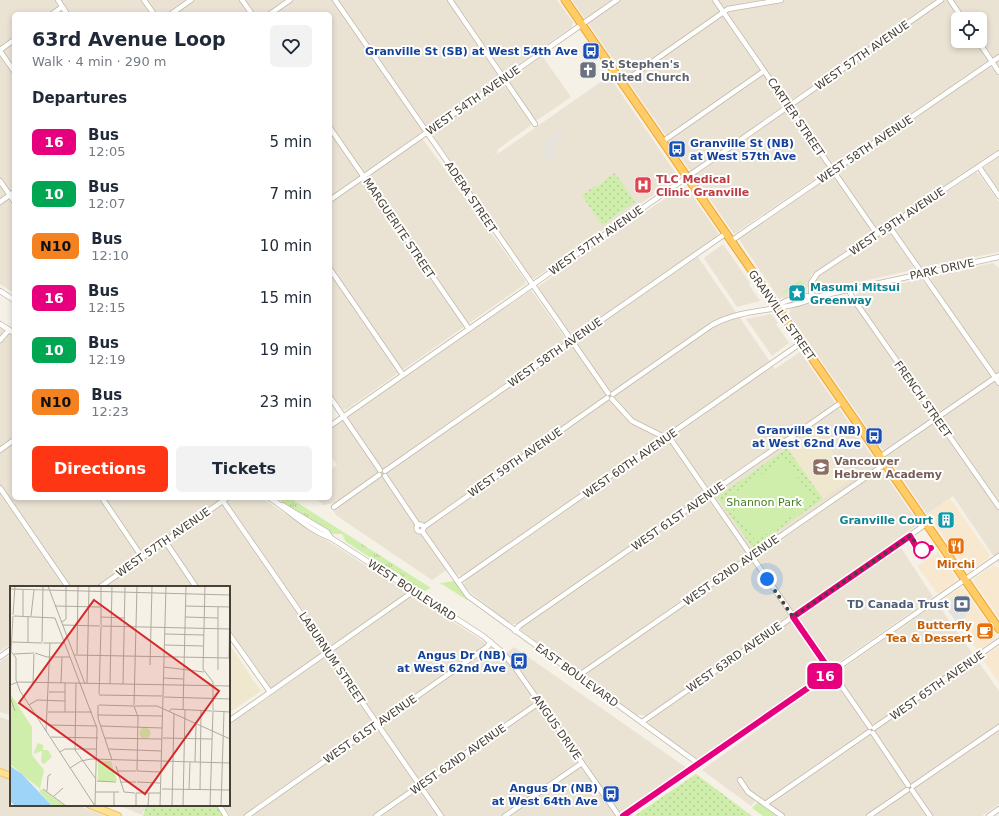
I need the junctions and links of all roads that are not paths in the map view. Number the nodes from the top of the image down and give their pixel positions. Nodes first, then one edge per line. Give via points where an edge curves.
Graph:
1 (58, 0) edge
2 (144, 0) edge
3 (191, 0) edge
4 (242, 0) edge
5 (290, 0) edge
6 (334, 0) edge
7 (450, 0) edge
8 (565, 0) edge
9 (617, 0) edge
10 (715, 0) edge
11 (781, 0) edge
12 (941, 0) edge
13 (950, 0) edge
14 (62, 7) junction
15 (55, 12) edge
16 (66, 12) edge
17 (153, 12) edge
18 (174, 12) edge
19 (251, 12) edge
20 (273, 12) edge
21 (724, 12) junction
22 (958, 12) edge
23 (582, 25) junction
24 (12, 41) edge
25 (983, 48) edge
26 (0, 50) edge
27 (999, 56) edge
28 (992, 62) junction
29 (12, 68) edge
30 (764, 71) junction
31 (999, 72) edge
32 (504, 79) junction
33 (622, 83) junction
34 (789, 106) junction
35 (535, 124) dead end
36 (332, 131) edge
37 (427, 132) junction
38 (662, 142) junction
39 (999, 153) edge
40 (978, 167) junction
41 (832, 171) junction
42 (363, 176) junction
43 (687, 178) junction
44 (0, 181) edge
45 (12, 194) edge
46 (999, 196) edge
47 (332, 199) edge
48 (0, 202) edge
49 (889, 226) junction
50 (725, 234) junction
51 (877, 234) junction
52 (731, 241) junction
53 (998, 259) edge
54 (332, 272) edge
55 (922, 274) junction
56 (532, 285) junction
57 (849, 290) junction
58 (0, 291) edge
59 (814, 297) junction
60 (12, 299) edge
61 (776, 307) junction
62 (0, 324) edge
63 (469, 329) junction
64 (9, 330) junction
65 (12, 332) edge
66 (0, 340) edge
67 (571, 341) junction
68 (801, 343) junction
69 (403, 375) junction
70 (997, 377) edge
71 (999, 383) edge
72 (610, 396) junction
73 (332, 400) edge
74 (842, 402) junction
75 (344, 417) junction
76 (936, 419) junction
77 (332, 425) edge
78 (666, 438) junction
79 (12, 441) edge
80 (0, 450) edge
81 (880, 457) junction
82 (885, 464) junction
83 (382, 473) junction
84 (0, 488) edge
85 (708, 495) junction
86 (103, 500) edge
87 (224, 500) edge
88 (226, 500) edge
89 (273, 500) edge
90 (334, 507) dead end
91 (999, 507) edge
92 (926, 524) junction
93 (421, 528) junction
94 (165, 541) junction
95 (751, 556) junction
96 (999, 556) edge
97 (142, 557) junction
98 (965, 580) junction
99 (458, 582) junction
100 (67, 586) edge
101 (101, 586) edge
102 (195, 586) edge
103 (414, 591) junction
104 (793, 617) junction
105 (999, 629) edge
106 (516, 631) junction
107 (230, 636) edge
108 (491, 642) junction
109 (999, 642) edge
110 (10, 650) edge
111 (328, 652) junction
112 (0, 657) edge
113 (836, 669) junction
114 (831, 672) junction
115 (578, 676) junction
116 (835, 677) junction
117 (270, 692) junction
118 (540, 702) junction
119 (230, 720) edge
120 (642, 722) junction
121 (377, 724) junction
122 (999, 727) edge
123 (871, 730) junction
124 (582, 763) junction
125 (699, 764) junction
126 (0, 772) edge
127 (10, 776) edge
128 (740, 780) dead end
129 (420, 786) junction
130 (910, 788) junction
131 (765, 804) junction
132 (93, 806) edge
133 (220, 806) edge
134 (999, 809) edge
135 (118, 816) edge
136 (226, 816) edge
137 (247, 816) edge
138 (376, 816) edge
139 (441, 816) edge
140 (505, 816) edge
141 (619, 816) edge
142 (623, 816) edge
143 (782, 816) edge
144 (870, 816) edge
145 (930, 816) edge
146 (989, 816) edge

1 - 14 street
2 - 17 street
3 - 18 street
4 - 19 street
5 - 20 street
6 - 37 street, ADERA STREET
7 - 32 street
8 - 23 highway, GRANVILLE STREET
9 - 23 street, WEST 54TH AVENUE
10 - 21 street, CARTIER STREET
11 - 21 street
12 - 34 street, WEST 57TH AVENUE
13 - 22 street
14 - 15 street
14 - 16 street
21 - 30 street, CARTIER STREET
21 - 33 street
23 - 32 street, WEST 54TH AVENUE
23 - 33 highway, GRANVILLE STREET
24 - 26 street
25 - 28 street
26 - 29 street
27 - 28 street, WEST 58TH AVENUE
28 - 31 street
28 - 41 street, WEST 58TH AVENUE
30 - 34 street, CARTIER STREET
30 - 38 street
32 - 35 street
32 - 37 street, WEST 54TH AVENUE
33 - 38 highway, GRANVILLE STREET
34 - 41 street, CARTIER STREET
34 - 43 street, WEST 57TH AVENUE
36 - 42 street, MARGUERITE STREET
37 - 42 street, WEST 54TH AVENUE
37 - 56 street, ADERA STREET
38 - 43 highway, GRANVILLE STREET
39 - 40 street, WEST 59TH AVENUE
40 - 46 street
40 - 49 street, WEST 59TH AVENUE
41 - 51 street, CARTIER STREET
41 - 52 street, WEST 58TH AVENUE
42 - 47 street, WEST 54TH AVENUE
42 - 63 street, MARGUERITE STREET
43 - 50 highway, GRANVILLE STREET
43 - 56 street, WEST 57TH AVENUE
44 - 45 street
45 - 48 street
49 - 51 street, WEST 59TH AVENUE
49 - 55 street
50 - 52 highway, GRANVILLE STREET
50 - 67 street, WEST 58TH AVENUE
51 - 59 street, WEST 59TH AVENUE via 814,277 810,287
52 - 61 highway, GRANVILLE STREET
53 - 55 street, PARK DRIVE
54 - 69 street
55 - 57 street, PARK DRIVE
55 - 70 street
56 - 63 street, WEST 57TH AVENUE
56 - 67 street, ADERA STREET
57 - 59 street, PARK DRIVE
57 - 76 street, FRENCH STREET
58 - 60 street
59 - 61 street, PARK DRIVE via 784,301
61 - 68 highway, GRANVILLE STREET
61 - 72 street, WEST 59TH AVENUE via 739,313 712,325
62 - 64 street
63 - 69 street, WEST 57TH AVENUE
64 - 65 street
64 - 66 street
67 - 72 street, ADERA STREET
67 - 83 street, WEST 58TH AVENUE
68 - 74 highway, GRANVILLE STREET
68 - 78 street, WEST 60TH AVENUE
69 - 75 street, WEST 57TH AVENUE
70 - 71 street
70 - 76 street
72 - 78 street, ADERA STREET via 632,422
72 - 93 street, WEST 59TH AVENUE
73 - 75 street
74 - 81 highway, GRANVILLE STREET
74 - 85 street, WEST 61ST AVENUE
75 - 77 street, WEST 57TH AVENUE
75 - 83 street
76 - 81 street
76 - 91 street, FRENCH STREET
78 - 85 street, ADERA STREET via 672,441
78 - 99 street, WEST 60TH AVENUE
79 - 80 street
81 - 82 highway, GRANVILLE STREET
82 - 92 highway, GRANVILLE STREET
82 - 95 street, WEST 62ND AVENUE
83 - 90 street, WEST 58TH AVENUE
83 - 93 street
84 - 100 street
85 - 95 street, ADERA STREET
85 - 106 street, WEST 61ST AVENUE via 519,626
86 - 97 street
87 - 94 street, WEST 57TH AVENUE
88 - 111 street, LABURNUM STREET
89 - 103 street, WEST BOULEVARD via 287,512
92 - 98 highway, GRANVILLE STREET
92 - 104 street, WEST 63RD AVENUE
93 - 99 street
94 - 97 street, WEST 57TH AVENUE
94 - 102 street
95 - 104 street, ADERA STREET
95 - 115 street, WEST 62ND AVENUE
96 - 98 street
97 - 101 street, WEST 57TH AVENUE
98 - 105 highway, GRANVILLE STREET
98 - 113 street
99 - 106 street, EAST BOULEVARD via 468,596
103 - 108 street, WEST BOULEVARD
103 - 111 street
104 - 114 street, ADERA STREET
104 - 120 street, WEST 63RD AVENUE
106 - 115 street, EAST BOULEVARD
107 - 117 street
108 - 118 street, ANGUS DRIVE via 508,658
108 - 121 street, WEST 61ST AVENUE via 488,647
109 - 123 street, WEST 65TH AVENUE
110 - 112 street
111 - 117 street
111 - 121 street, LABURNUM STREET
113 - 114 street
113 - 116 street
114 - 116 street, ADERA STREET
114 - 125 street
115 - 120 street, EAST BOULEVARD
116 - 123 street, ADERA STREET
117 - 119 street
118 - 124 street, ANGUS DRIVE
118 - 129 street, WEST 62ND AVENUE
120 - 125 street, EAST BOULEVARD
121 - 129 street, LABURNUM STREET
121 - 137 street, WEST 61ST AVENUE
122 - 130 street
123 - 130 street, ADERA STREET
123 - 131 street, WEST 65TH AVENUE
124 - 140 street
124 - 141 street, ANGUS DRIVE
125 - 142 street
126 - 127 main road
128 - 131 street via 748,792
129 - 138 street, WEST 62ND AVENUE
129 - 139 street, LABURNUM STREET
130 - 144 street
130 - 145 street, ADERA STREET
131 - 143 street
132 - 135 main road
133 - 136 street
134 - 146 street

